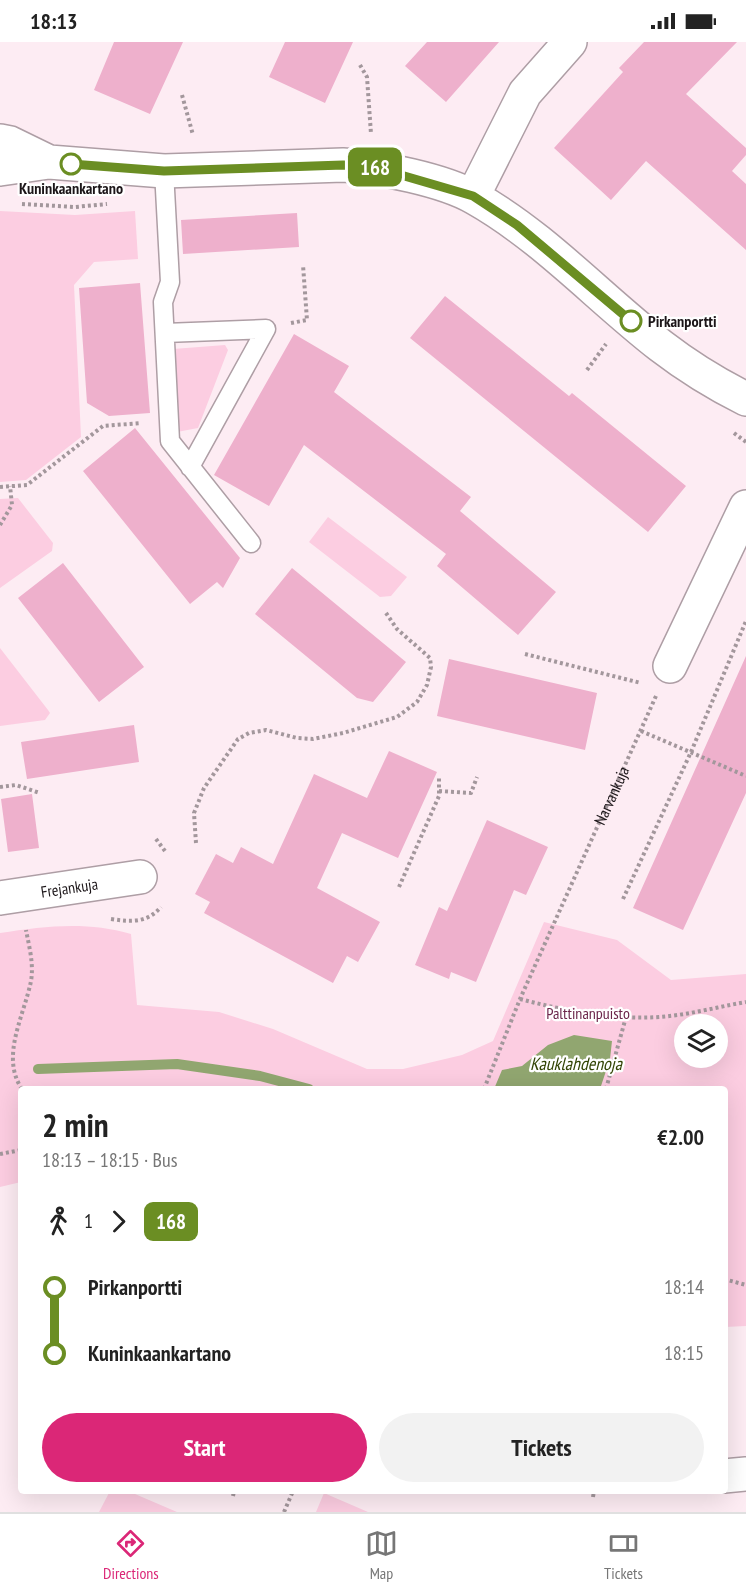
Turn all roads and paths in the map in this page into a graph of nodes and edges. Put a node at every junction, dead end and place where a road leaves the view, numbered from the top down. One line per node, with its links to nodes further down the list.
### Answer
1 (570, 42): 10 (street)
2 (360, 65): 5 (path)
3 (182, 95): 6 (path)
4 (0, 141): 7 (street)
5 (371, 144)
6 (196, 146)
7 (49, 162): 8 (street); 9 (street)
8 (0, 169)
9 (165, 185): 10 (street); 11 (path); 14 (lane)
10 (473, 196): 17 (street)
11 (10, 203)
12 (303, 265): 13 (path)
13 (266, 328): 14 (lane); 21 (lane)
14 (165, 333): 21 (lane)
15 (609, 340): 16 (path)
16 (587, 370)
17 (746, 399)
18 (123, 424): 22 (path)
19 (729, 429): 20 (path)
20 (746, 442)
21 (190, 467): 26 (lane)
22 (10, 486): 23 (path); 25 (path)
23 (0, 487)
24 (746, 507): 30 (street)
25 (0, 525)
26 (250, 543)
27 (386, 613): 39 (path)
28 (746, 621): 32 (path)
29 (525, 654): 30 (path)
30 (665, 677): 31 (path, Narvankuja)
31 (641, 731): 32 (path); 45 (path, Narvankuja)
32 (691, 752): 34 (path); 43 (path)
33 (439, 776): 37 (path)
34 (746, 776)
35 (477, 777): 37 (path)
36 (0, 787): 38 (path)
37 (439, 791): 41 (path)
38 (40, 793)
39 (196, 843)
40 (140, 877): 42 (street, Frejankuja)
41 (399, 887)
42 (0, 898)
43 (623, 899)
44 (25, 924): 48 (path)
45 (520, 999): 47 (path); 49 (path, Narvankuja)
46 (746, 1002): 47 (path)
47 (626, 1017): 50 (path)
48 (19, 1086)
49 (485, 1086)
50 (607, 1086)
51 (18, 1151): 52 (path)
52 (0, 1154)
53 (728, 1280): 54 (path)
54 (746, 1285)
55 (746, 1474): 56 (street)
56 (728, 1476)
57 (292, 1494): 60 (path)
58 (594, 1494): 59 (path)
59 (593, 1497)
60 (284, 1512)

